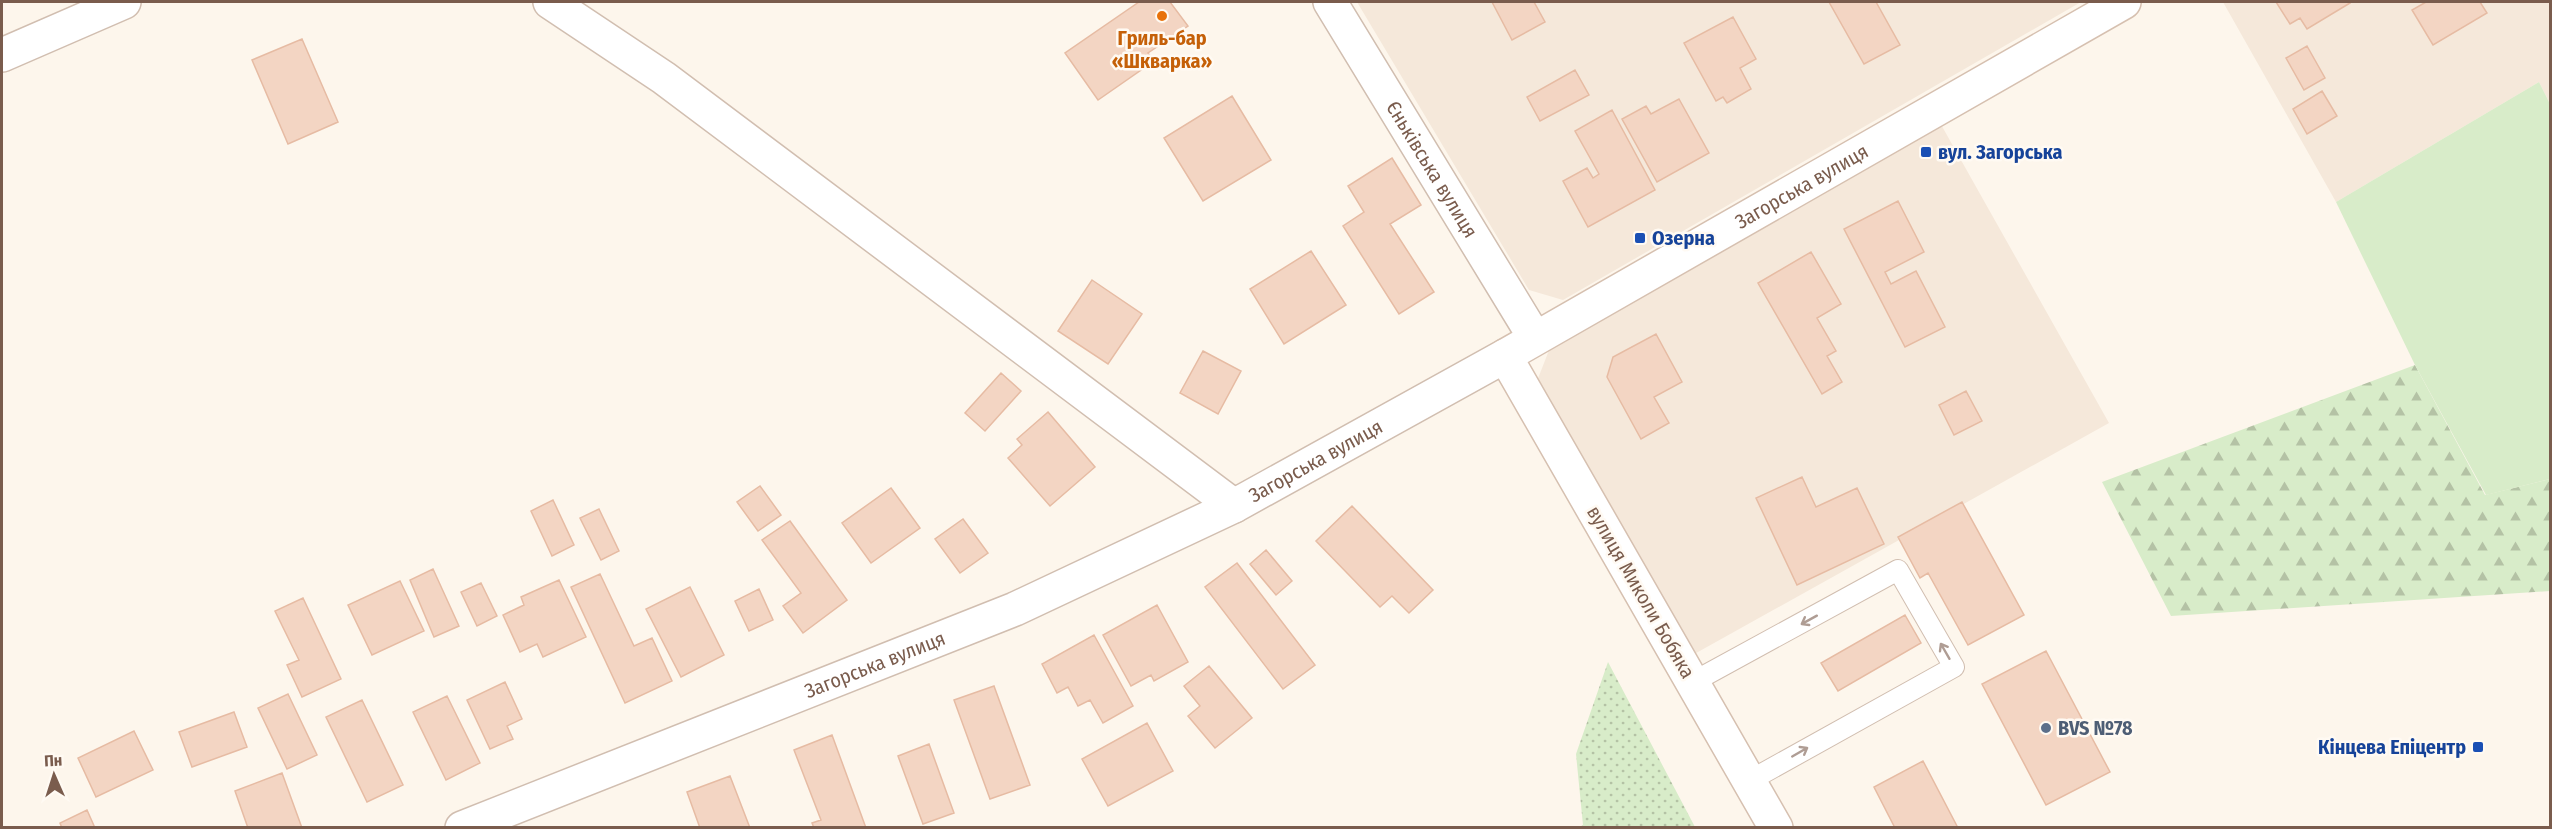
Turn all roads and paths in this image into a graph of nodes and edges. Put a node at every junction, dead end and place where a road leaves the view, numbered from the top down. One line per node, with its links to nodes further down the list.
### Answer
1 (124, 2): 5 (street)
2 (550, 2): 8 (street)
3 (1330, 2): 6 (street, Єньківська вулиця)
4 (2124, 2): 6 (street, Загорська вулиця)
5 (2, 56)
6 (1535, 338): 7 (street, Загорська вулиця)
7 (1505, 356): 8 (street, Загорська вулиця); 9 (street, вулиця Миколи Бобяка)
8 (1234, 506): 11 (street, Загорська вулиця)
9 (1693, 682): 10 (street, вулиця Миколи Бобяка); 10 (lane, one-way to 9)
10 (1749, 781): 12 (street, вулиця Миколи Бобяка)
11 (462, 828)
12 (1776, 828)

